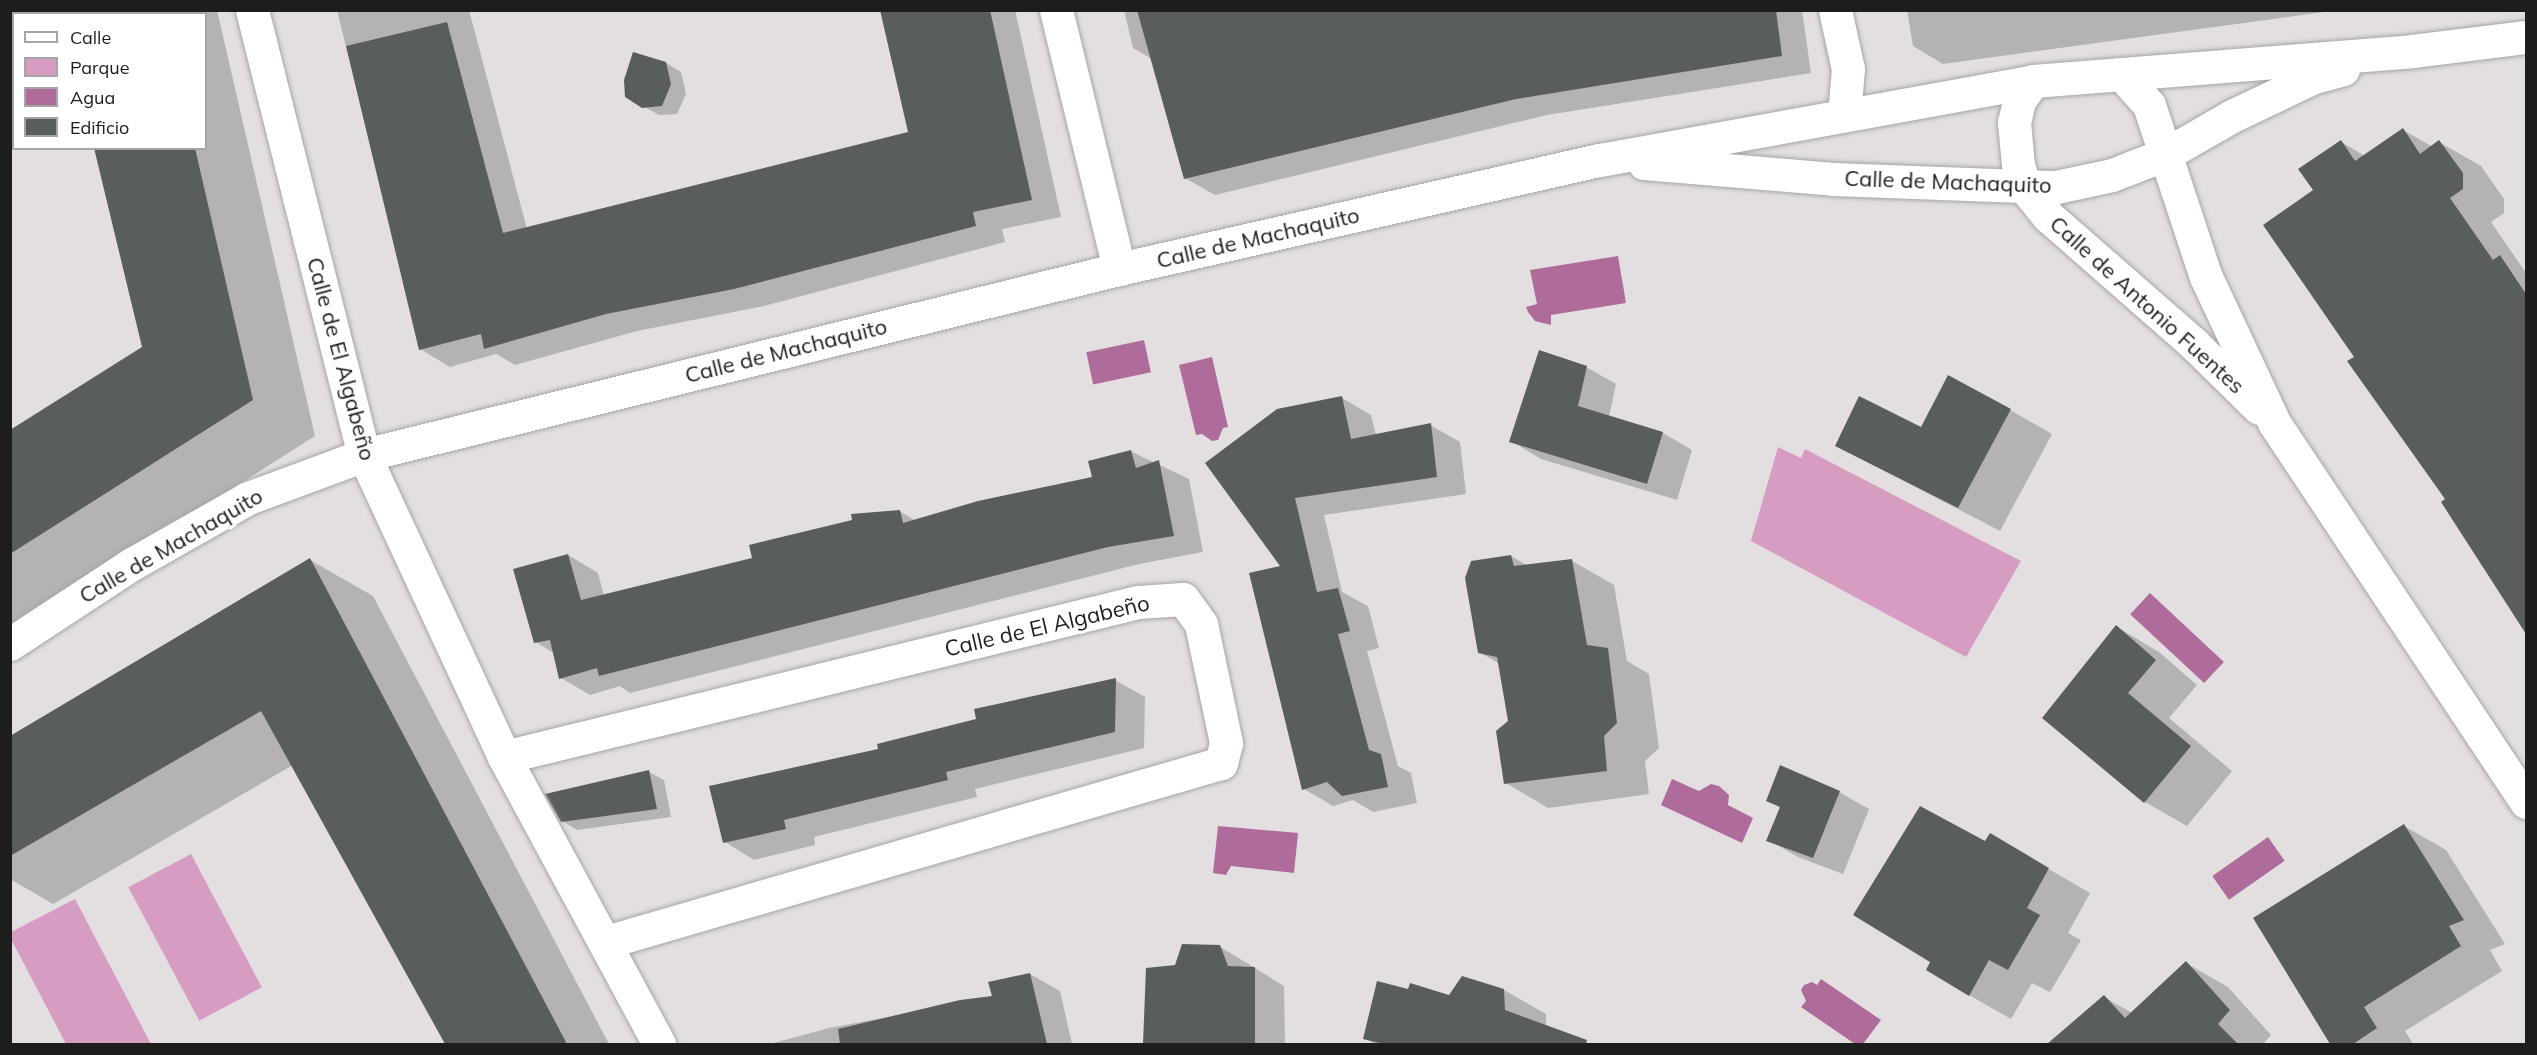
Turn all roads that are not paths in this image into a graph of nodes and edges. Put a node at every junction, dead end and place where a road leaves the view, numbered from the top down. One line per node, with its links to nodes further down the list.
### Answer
1 (252, 10): 14 (street, Calle de El Algabeño)
2 (1056, 10): 12 (street)
3 (1835, 10): 8 (street)
4 (2526, 37): 5 (street, Calle de Machaquito)
5 (2412, 51): 6 (street, Calle de Machaquito); 9 (street, Calle de Machaquito)
6 (2123, 76): 7 (street, Calle de Machaquito); 9 (street, Calle de Antonio Fuentes)
7 (2033, 81): 8 (street, Calle de Machaquito); 11 (street, Calle de Antonio Fuentes)
8 (1844, 115): 10 (street, Calle de Machaquito)
9 (2166, 154): 11 (street, Calle de Machaquito); 13 (street, Calle de Antonio Fuentes)
10 (1600, 160): 11 (street, Calle de Machaquito); 12 (street, Calle de Machaquito)
11 (2026, 189): 13 (street, Calle de Antonio Fuentes)
12 (1119, 269): 14 (street, Calle de Machaquito)
13 (2276, 424): 17 (street, Calle de Antonio Fuentes)
14 (364, 455): 15 (street, Calle de Machaquito); 16 (street, Calle de El Algabeño)
15 (10, 644)
16 (504, 757): 18 (street, Calle de El Algabeño); 18 (street, Calle de El Algabeño)
17 (2526, 802)
18 (606, 942): 19 (street, Calle de El Algabeño)
19 (659, 1044)

